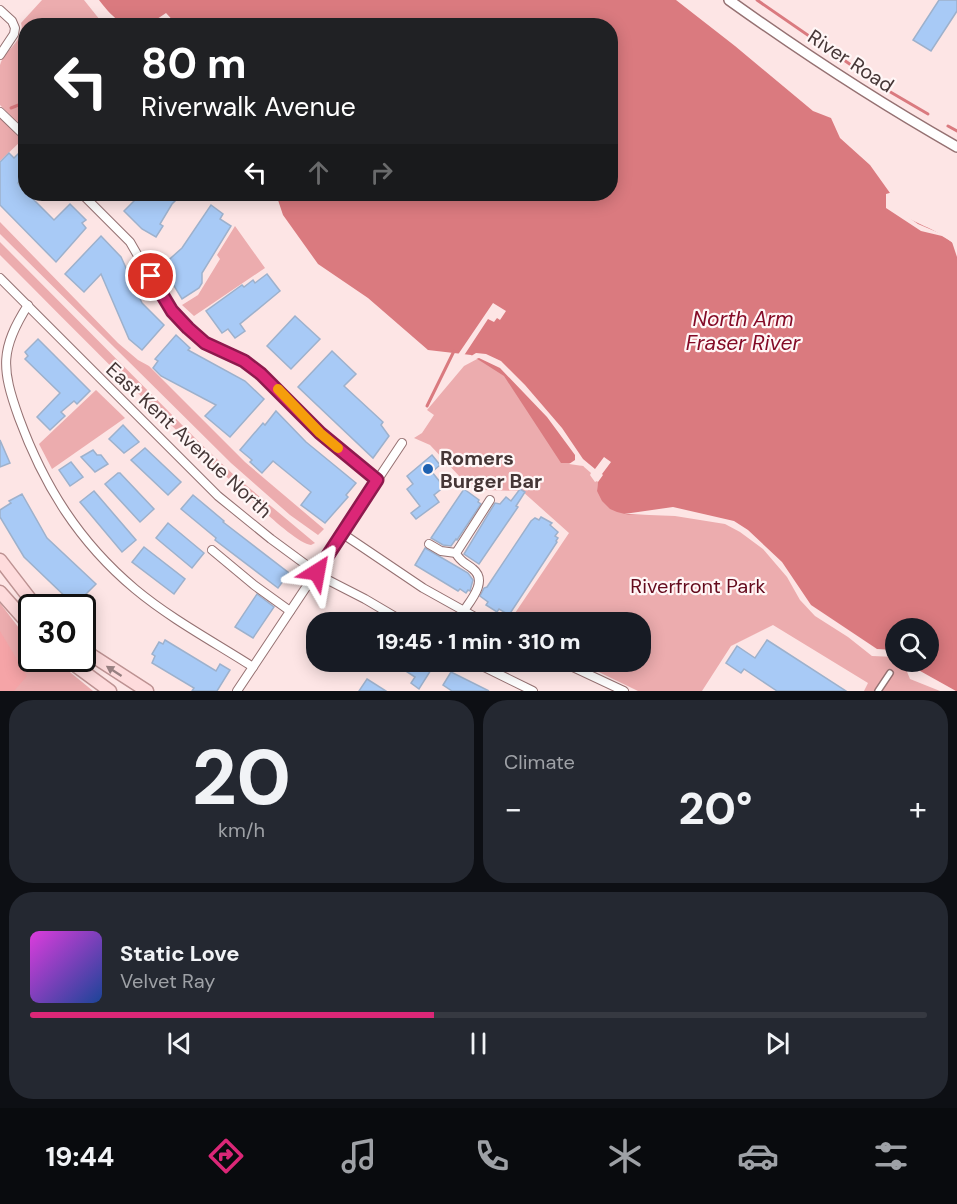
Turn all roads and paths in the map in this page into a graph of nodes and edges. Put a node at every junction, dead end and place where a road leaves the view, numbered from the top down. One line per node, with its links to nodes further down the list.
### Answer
1 (729, 0): 6 (street, River Road)
2 (0, 10): 3 (street)
3 (0, 55)
4 (0, 112): 5 (street)
5 (18, 129)
6 (957, 147)
7 (89, 201): 11 (street)
8 (0, 278): 9 (street, East Kent Avenue North)
9 (27, 305): 18 (street, East Kent Avenue North); 26 (street)
10 (402, 443): 11 (street)
11 (377, 480): 13 (street)
12 (490, 500): 16 (street)
13 (343, 534): 18 (street); 24 (street)
14 (429, 544): 16 (street)
15 (212, 550): 21 (street)
16 (456, 553): 24 (street)
17 (0, 560): 20 (main road)
18 (317, 572): 21 (street); 23 (street, East Kent Avenue North)
19 (0, 592): 22 (main road)
20 (26, 594)
21 (290, 611): 26 (street)
22 (18, 612)
23 (387, 612)
24 (463, 612)
25 (96, 658): 32 (main road, one-way to 25)
26 (253, 667): 33 (street)
27 (84, 672): 31 (main road)
28 (494, 672): 34 (street)
29 (583, 672): 35 (street)
30 (890, 673): 36 (street)
31 (110, 691)
32 (147, 691)
33 (237, 691)
34 (533, 691)
35 (624, 691)
36 (878, 691)

